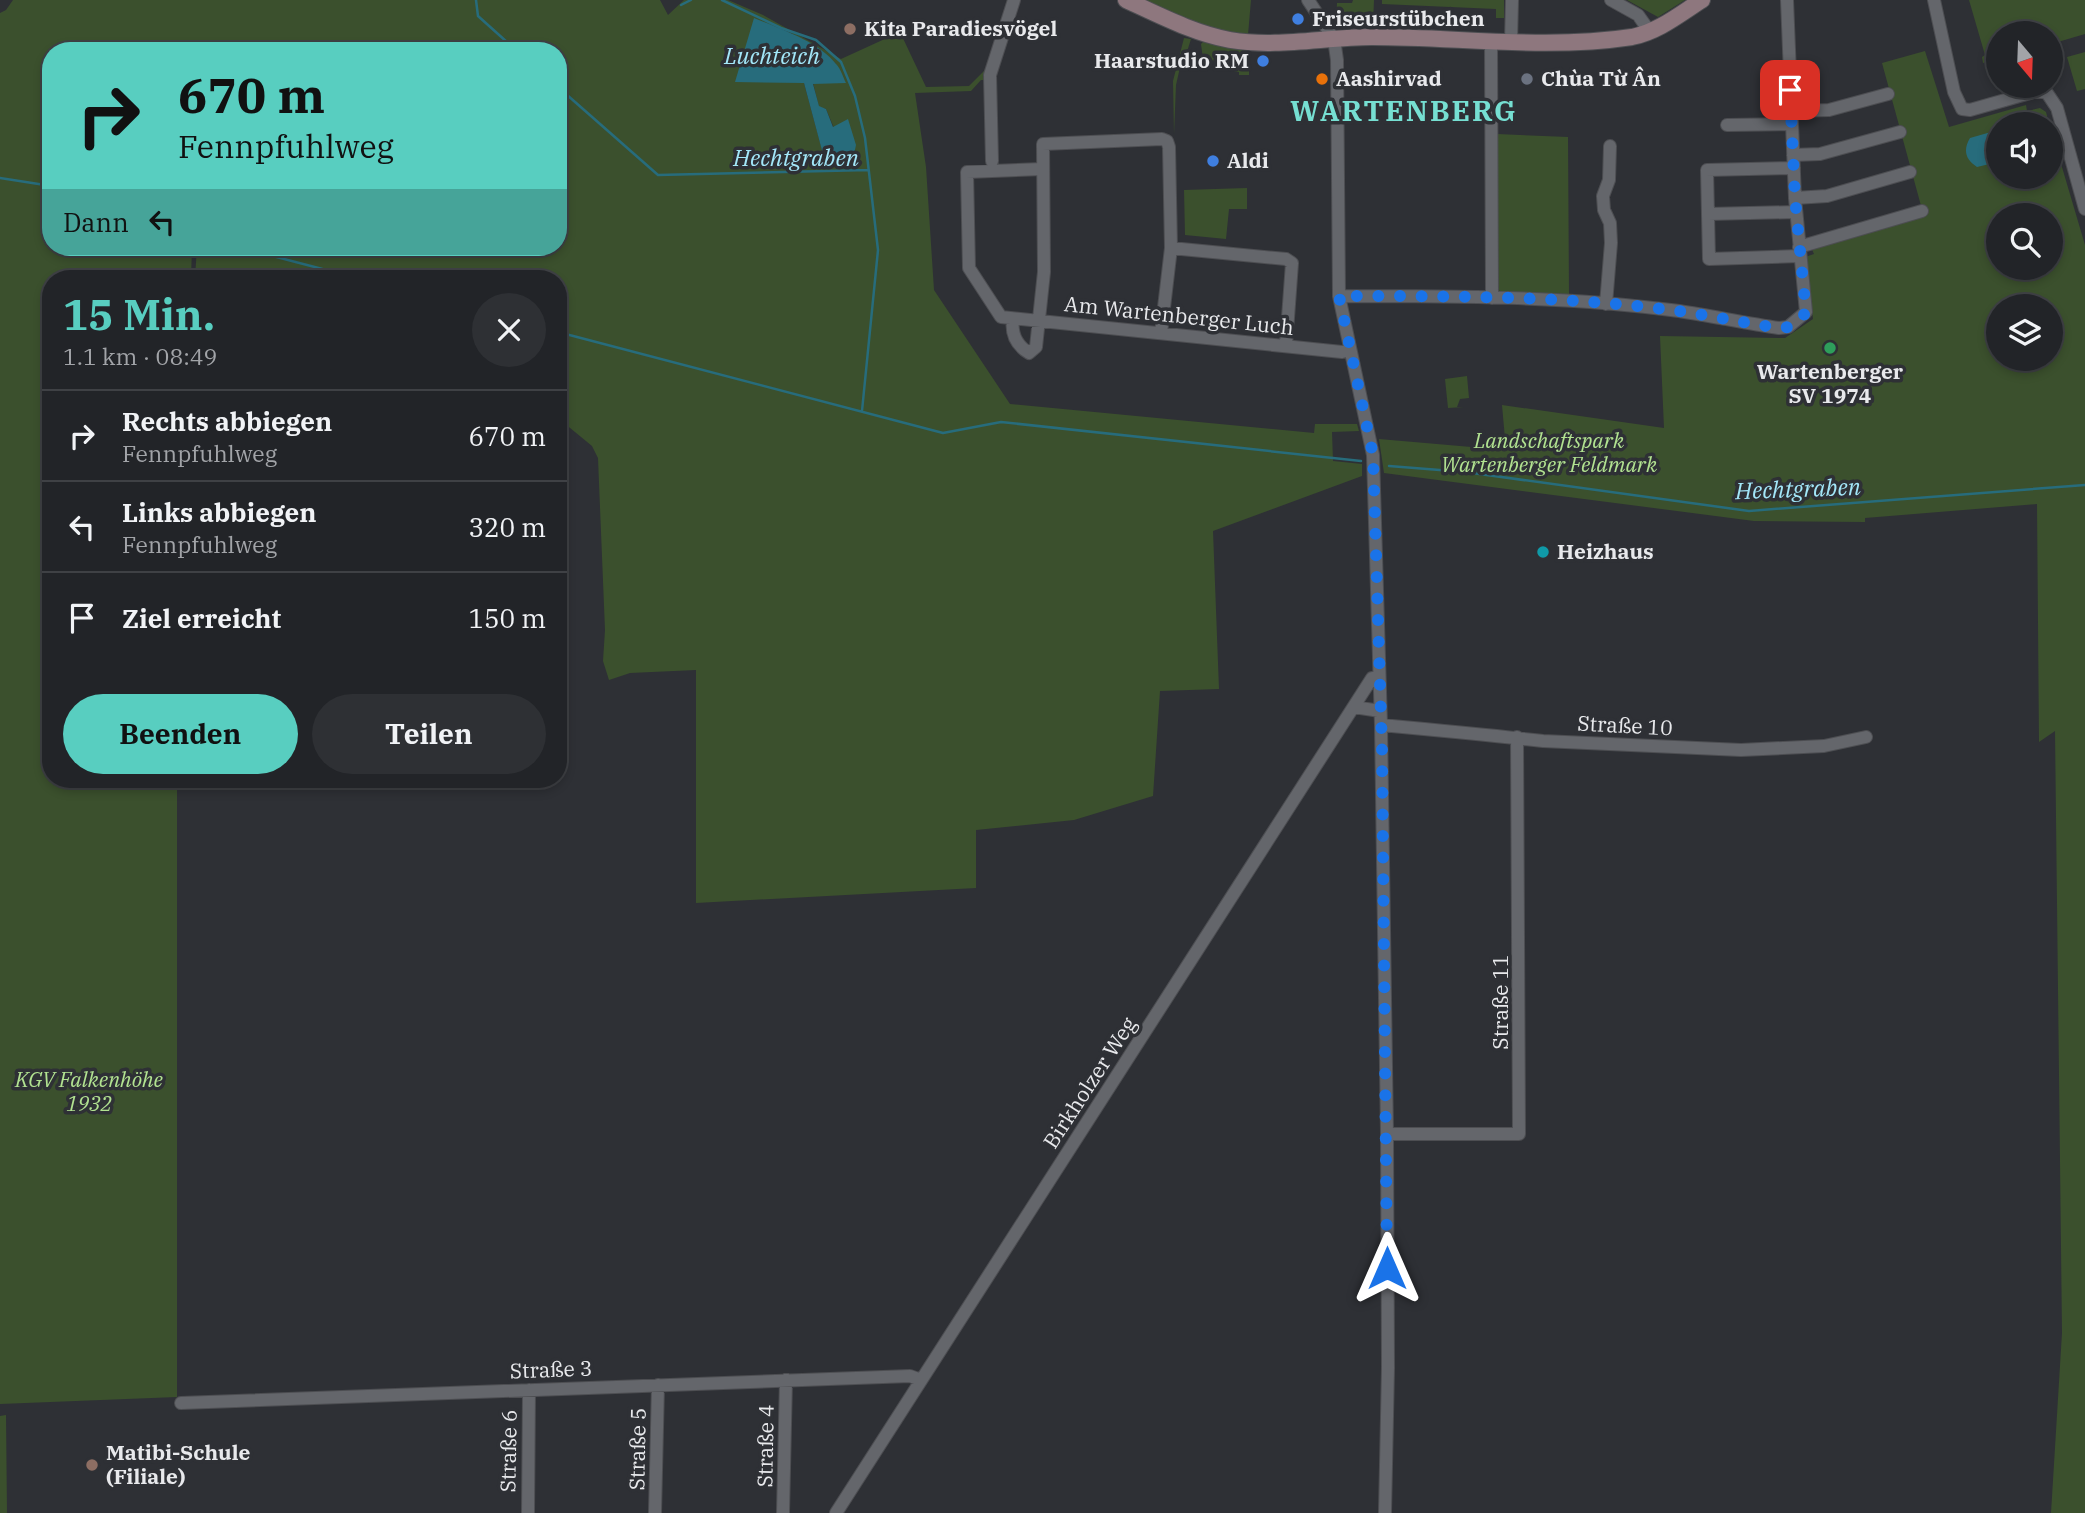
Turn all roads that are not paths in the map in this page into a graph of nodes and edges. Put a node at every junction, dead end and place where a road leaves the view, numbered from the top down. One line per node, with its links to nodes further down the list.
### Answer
1 (1014, 0): 18 (street)
2 (1126, 0): 10 (main road)
3 (1308, 0): 10 (street)
4 (1513, 0): 12 (street)
5 (1611, 0): 9 (street)
6 (1702, 0): 9 (main road)
7 (1787, 0): 14 (street)
8 (1934, 0): 23 (street)
9 (1650, 32): 12 (main road)
10 (1334, 39): 11 (main road); 29 (street)
11 (1491, 41): 12 (main road); 30 (street)
12 (1511, 42)
13 (1888, 94): 14 (street)
14 (1791, 118): 15 (street); 19 (street)
15 (1727, 125)
16 (1900, 132): 19 (street)
17 (1610, 146): 31 (street)
18 (992, 161)
19 (1793, 162): 22 (street); 26 (street)
20 (1042, 169): 27 (street); 32 (street); 33 (street)
21 (1910, 172): 22 (street)
22 (1795, 198): 25 (street)
23 (2085, 209)
24 (1922, 211): 28 (street)
25 (1796, 212): 26 (street); 28 (street)
26 (1708, 214): 28 (street)
27 (1171, 248): 34 (street); 35 (street)
28 (1799, 252): 31 (street)
29 (1339, 296): 30 (street); 36 (street)
30 (1492, 298): 31 (street)
31 (1606, 304)
32 (1013, 318): 33 (street); 33 (street, Am Wartenberger Luch)
33 (1039, 322): 34 (street, Am Wartenberger Luch)
34 (1161, 333): 35 (street, Am Wartenberger Luch)
35 (1286, 345): 36 (street, Am Wartenberger Luch)
36 (1350, 351): 37 (street)
37 (1378, 678): 38 (street, Birkholzer Weg); 39 (street)
38 (1354, 707): 39 (street); 45 (street, Birkholzer Weg)
39 (1380, 711): 40 (street)
40 (1381, 725): 41 (street, Straße 10); 43 (street)
41 (1517, 737): 42 (street, Straße 10); 43 (street, Straße 11)
42 (1866, 737)
43 (1387, 1134): 53 (street)
44 (786, 1380): 45 (street, Straße 3); 46 (street, Straße 3); 51 (street, Straße 4)
45 (921, 1380): 52 (street, Birkholzer Weg)
46 (658, 1385): 47 (street, Straße 3); 50 (street, Straße 5)
47 (529, 1390): 48 (street, Straße 3); 49 (street, Straße 6)
48 (181, 1402)
49 (528, 1513)
50 (655, 1513)
51 (783, 1513)
52 (836, 1513)
53 (1385, 1513)

